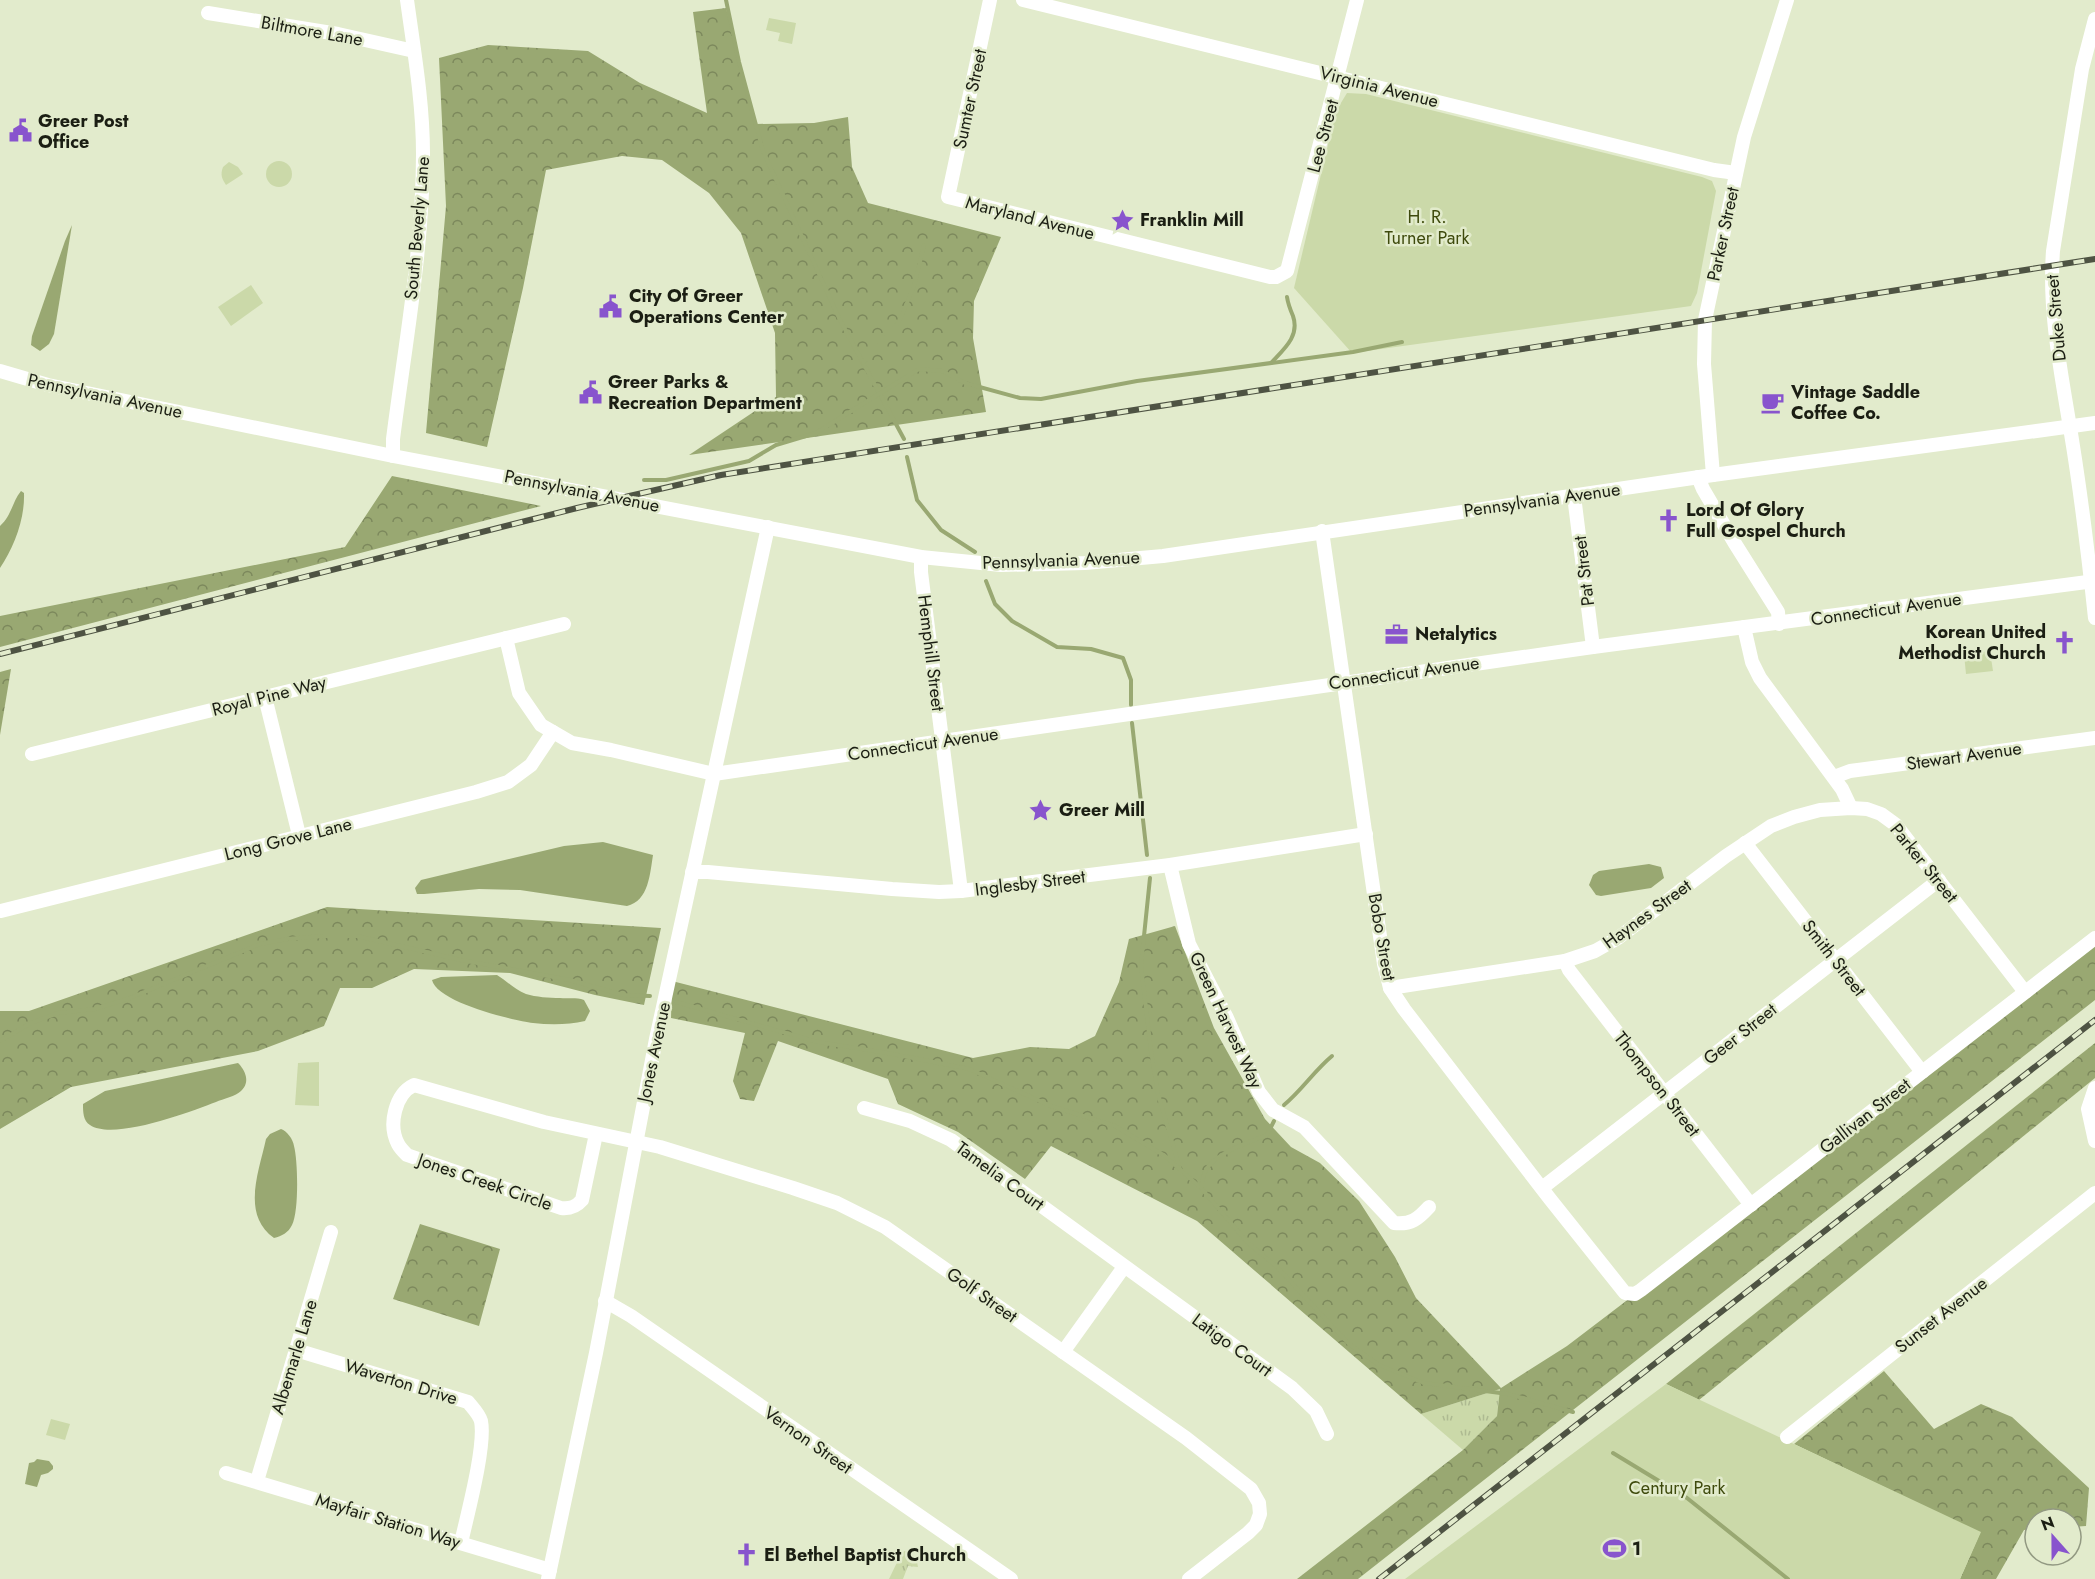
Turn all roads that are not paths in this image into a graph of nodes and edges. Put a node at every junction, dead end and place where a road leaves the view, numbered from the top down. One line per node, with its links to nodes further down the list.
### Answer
1 (407, 0): 8 (street, South Beverly Lane)
2 (990, 0): 11 (street, Sumter Street)
3 (1023, 0): 9 (street, Virginia Avenue)
4 (1357, 0): 9 (street, Lee Street)
5 (1787, 0): 10 (street, Parker Street)
6 (208, 13): 8 (street, Biltmore Lane)
7 (2095, 19): 15 (street, Duke Street)
8 (414, 51): 16 (street, South Beverly Lane)
9 (1338, 76): 10 (street, Virginia Avenue); 12 (street, Lee Street)
10 (1736, 173): 17 (street, Parker Street)
11 (948, 197): 12 (street, Maryland Avenue)
12 (1287, 271)
13 (0, 371): 16 (street, Pennsylvania Avenue)
14 (2095, 423): 15 (street, Pennsylvania Avenue)
15 (2070, 426): 17 (street, Pennsylvania Avenue); 23 (street, Duke Street)
16 (393, 456): 20 (street, Pennsylvania Avenue)
17 (1713, 475): 18 (street, Pennsylvania Avenue)
18 (1698, 477): 19 (street, Pennsylvania Avenue); 26 (street)
19 (1574, 496): 21 (street, Pennsylvania Avenue); 29 (street, Pat Street)
20 (768, 527): 22 (street, Pennsylvania Avenue); 36 (street, Jones Avenue)
21 (1322, 531): 22 (street, Pennsylvania Avenue); 30 (street, Bobo Street)
22 (921, 557): 34 (street, Hemphill Street)
23 (2093, 581): 24 (street, Duke Street); 26 (street, Connecticut Avenue)
24 (2095, 618)
25 (564, 624): 28 (street, Royal Pine Way)
26 (1779, 624): 27 (street, Connecticut Avenue)
27 (1744, 627): 29 (street, Connecticut Avenue); 37 (street)
28 (506, 638): 31 (street, Royal Pine Way); 32 (street)
29 (1593, 647): 30 (street, Connecticut Avenue)
30 (1344, 682): 34 (street, Connecticut Avenue); 39 (street, Bobo Street)
31 (265, 697): 35 (street, Royal Pine Way); 40 (street)
32 (553, 732): 36 (street); 40 (street, Long Grove Lane)
33 (2095, 738): 37 (street, Stewart Avenue)
34 (942, 741): 36 (street, Connecticut Avenue); 45 (street, Hemphill Street)
35 (32, 754)
36 (714, 774): 43 (street, Jones Avenue)
37 (1834, 777): 38 (street)
38 (1851, 808): 41 (street, Haynes Street); 44 (street, Parker Street)
39 (1366, 834): 42 (street, Inglesby Street); 50 (street, Bobo Street)
40 (299, 835): 46 (street, Long Grove Lane)
41 (1745, 843): 48 (street, Smith Street); 49 (street, Haynes Street)
42 (1170, 865): 45 (street, Inglesby Street); 62 (street, Green Harvest Way)
43 (692, 872): 45 (street, Inglesby Street); 58 (street, Jones Avenue)
44 (1939, 880): 48 (street, Geer Street); 51 (street, Parker Street)
45 (961, 891)
46 (1, 911)
47 (2095, 938): 51 (street, Gallivan Street)
48 (1836, 960): 52 (street, Smith Street); 54 (street, Geer Street)
49 (1565, 961): 50 (street, Haynes Street); 54 (street, Thompson Street)
50 (1390, 988): 59 (street, Bobo Street)
51 (2025, 992): 52 (street, Gallivan Street)
52 (1922, 1072): 61 (street, Gallivan Street)
53 (2095, 1088): 57 (street)
54 (1664, 1094): 59 (street, Geer Street); 61 (street, Thompson Street)
55 (864, 1108): 64 (street, Tamelia Court)
56 (597, 1134): 56 (street, Jones Creek Circle); 58 (street, Jones Creek Circle)
57 (2095, 1141)
58 (636, 1143): 66 (street, Jones Avenue); 68 (street, Golf Street)
59 (1542, 1188): 65 (street, Bobo Street)
60 (2095, 1193): 70 (street, Sunset Avenue)
61 (1751, 1205): 65 (street, Gallivan Street)
62 (1429, 1207)
63 (331, 1232): 67 (street, Albemarle Lane)
64 (1124, 1267): 68 (street); 69 (street, Latigo Court)
65 (1635, 1294)
66 (605, 1301): 74 (street, Jones Avenue); 75 (street, Vernon Street)
67 (296, 1350): 72 (street, Albemarle Lane); 73 (street, Waverton Drive)
68 (1063, 1352): 76 (street, Golf Street)
69 (1327, 1434)
70 (1787, 1437)
71 (226, 1473): 72 (street, Mayfair Station Way)
72 (256, 1481): 73 (street, Mayfair Station Way)
73 (461, 1543): 74 (street, Mayfair Station Way)
74 (549, 1575)
75 (1011, 1579)
76 (1189, 1579)

